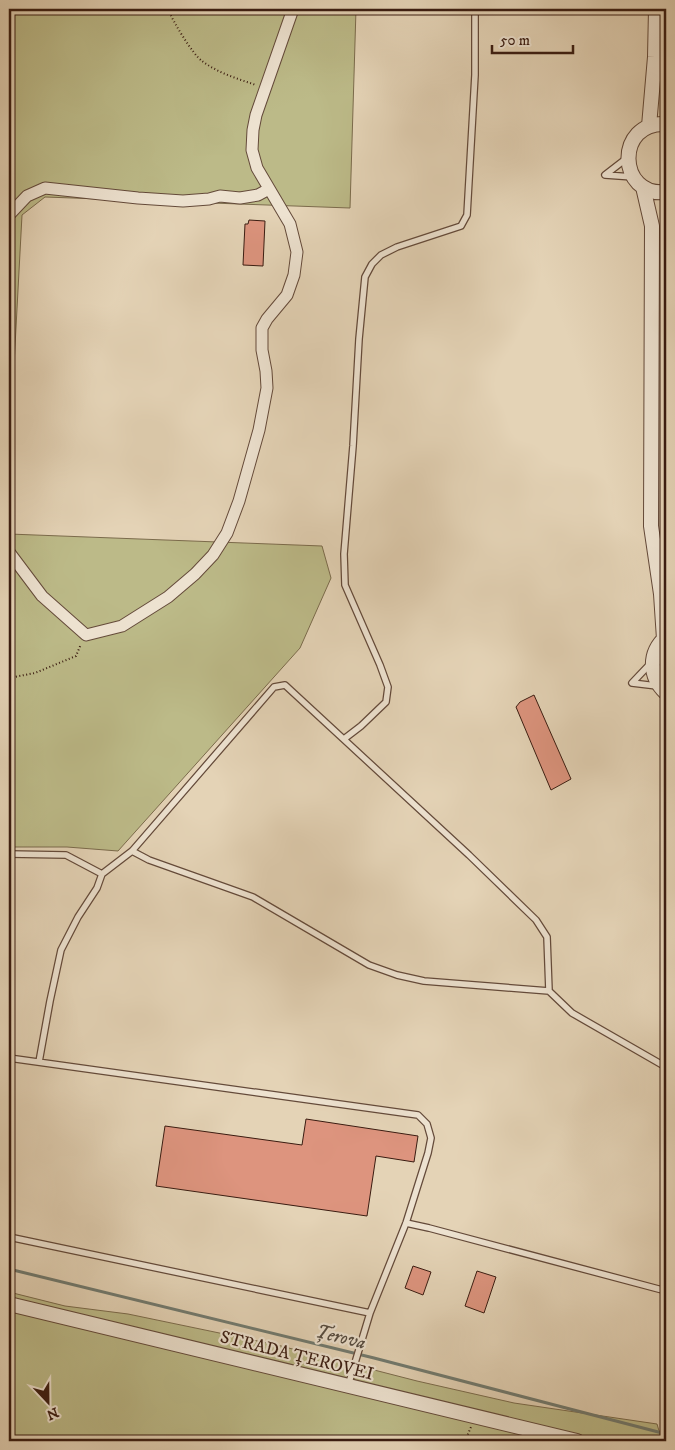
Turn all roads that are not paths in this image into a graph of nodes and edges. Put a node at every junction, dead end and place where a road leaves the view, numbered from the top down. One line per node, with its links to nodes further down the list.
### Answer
1 (293, 9): 8 (street)
2 (475, 9): 15 (lane)
3 (656, 9): 5 (street)
4 (666, 124): 5 (street)
5 (649, 126): 6 (street)
6 (628, 158): 7 (street); 7 (lane)
7 (638, 182): 9 (street); 12 (street)
8 (269, 189): 10 (street); 11 (street)
9 (666, 192)
10 (9, 216)
11 (9, 552)
12 (665, 638): 13 (street)
13 (652, 662): 14 (street); 14 (lane)
14 (663, 690)
15 (344, 738): 16 (lane); 19 (lane)
16 (132, 851): 18 (lane); 19 (lane)
17 (9, 854): 18 (lane)
18 (102, 874): 21 (lane)
19 (549, 991): 22 (lane)
20 (9, 1058): 21 (lane)
21 (39, 1062): 23 (lane)
22 (666, 1067)
23 (406, 1223): 25 (lane); 27 (lane)
24 (9, 1237): 27 (lane)
25 (666, 1291)
26 (9, 1304): 28 (street, STRADA ȚEROVEI)
27 (370, 1313): 28 (lane)
28 (348, 1386): 29 (street, STRADA ȚEROVEI)
29 (577, 1441)

